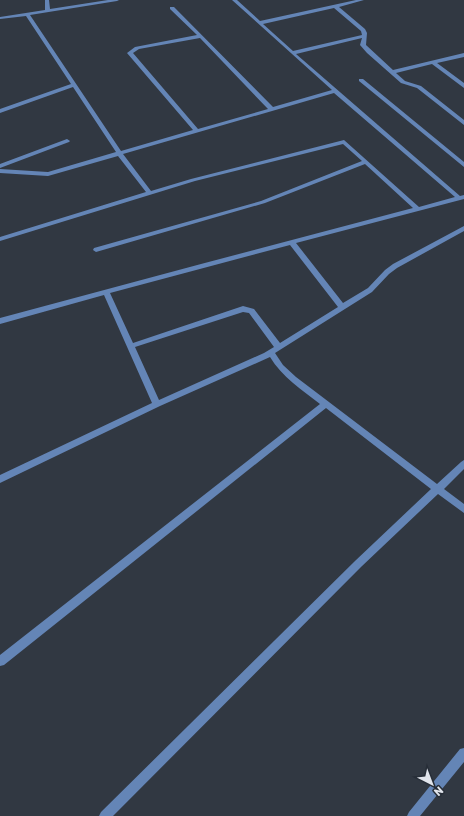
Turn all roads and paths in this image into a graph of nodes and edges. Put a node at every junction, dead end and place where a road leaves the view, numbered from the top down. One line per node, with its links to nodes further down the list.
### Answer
1 (47, 0): 7 (street)
2 (117, 0): 7 (street)
3 (234, 0): 10 (street)
4 (362, 0): 5 (street)
5 (336, 6): 10 (street); 12 (street)
6 (172, 8): 11 (street)
7 (48, 11): 8 (street)
8 (27, 14): 9 (street); 18 (street)
9 (0, 18)
10 (258, 22): 13 (street)
11 (201, 36): 21 (street); 24 (street)
12 (365, 36): 13 (street); 16 (street)
13 (292, 53): 20 (street)
14 (464, 55): 15 (street)
15 (432, 62): 16 (street); 19 (street)
16 (392, 72): 23 (street)
17 (361, 80): 28 (street)
18 (74, 85): 22 (street); 26 (street)
19 (464, 86)
20 (335, 91): 21 (street); 32 (street)
21 (272, 110): 24 (street)
22 (0, 111)
23 (464, 123)
24 (197, 131): 26 (street)
25 (67, 141): 29 (street)
26 (120, 154): 30 (street); 31 (street)
27 (366, 162): 31 (street); 33 (street); 37 (street)
28 (464, 165)
29 (0, 166)
30 (0, 170)
31 (150, 193): 35 (street)
32 (462, 198): 33 (street)
33 (418, 209): 36 (street)
34 (464, 228): 39 (street)
35 (0, 239)
36 (291, 242): 38 (street); 39 (street)
37 (96, 250)
38 (106, 292): 40 (street); 41 (street)
39 (343, 308): 42 (street)
40 (0, 322)
41 (131, 346): 42 (street); 44 (street)
42 (279, 348): 43 (street)
43 (271, 353): 44 (street); 45 (street)
44 (157, 404): 47 (street)
45 (326, 404): 48 (street); 50 (street)
46 (464, 464): 48 (street)
47 (0, 479)
48 (438, 489): 49 (street); 52 (street)
49 (464, 509)
50 (0, 661)
51 (464, 753): 53 (street)
52 (105, 816)
53 (413, 816)

